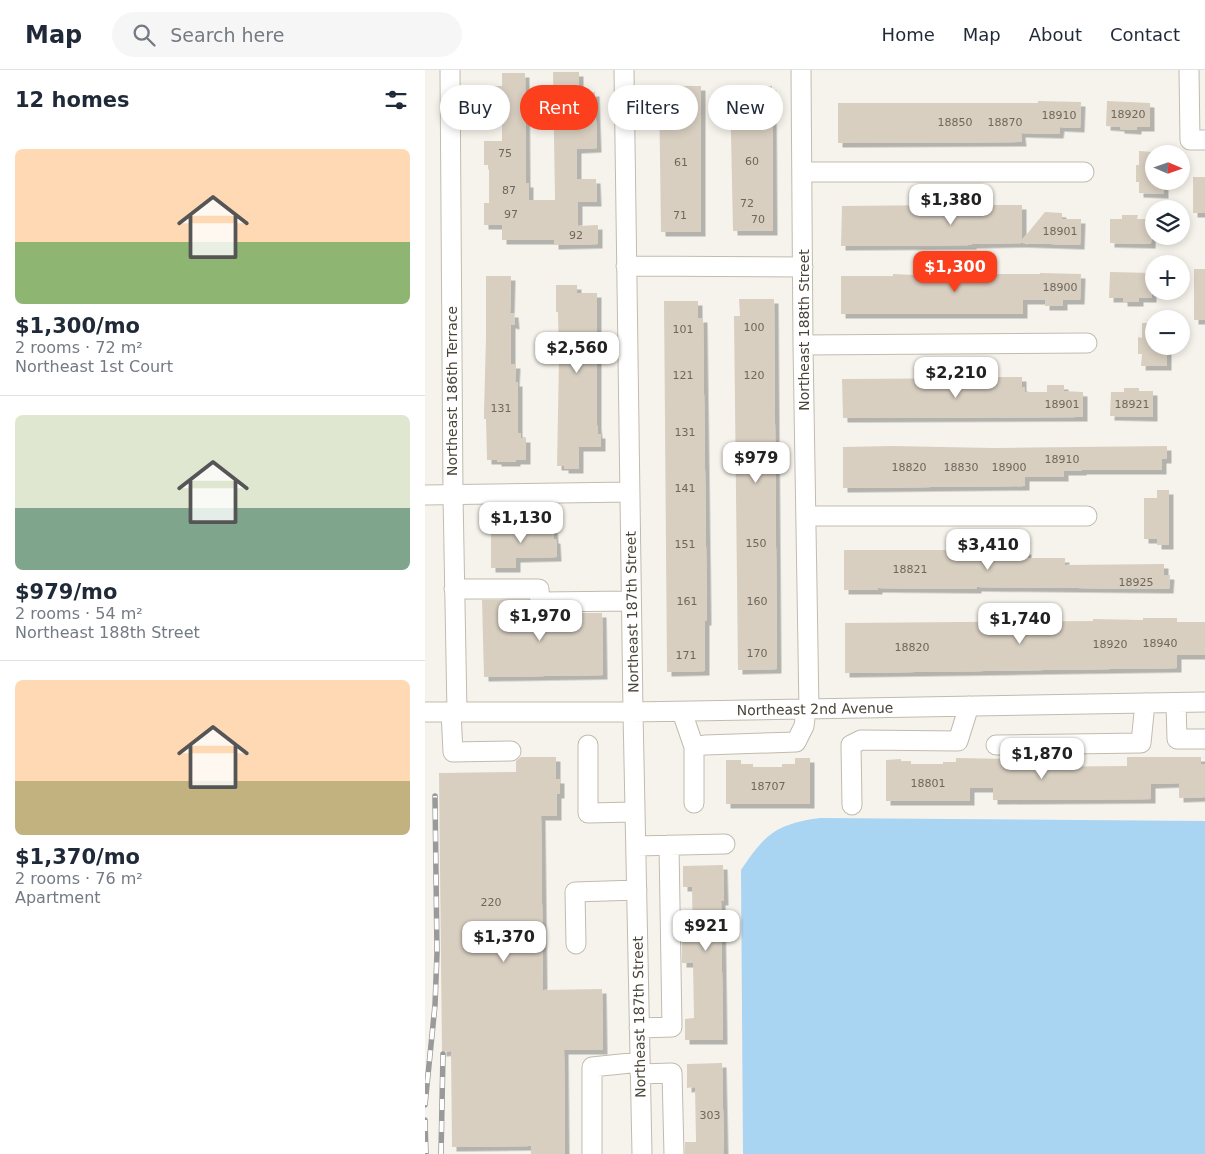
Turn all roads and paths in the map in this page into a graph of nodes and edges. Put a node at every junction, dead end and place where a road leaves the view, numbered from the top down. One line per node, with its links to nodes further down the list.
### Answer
1 (451, 70): 14 (street, Northeast 186th Terrace)
2 (624, 70): 8 (street, Northeast 187th Street)
3 (801, 70): 6 (street, Northeast 188th Street)
4 (1189, 70): 5 (street)
5 (1205, 140)
6 (803, 172): 7 (street); 9 (street, Northeast 188th Street)
7 (1084, 172)
8 (626, 266): 9 (street); 12 (street, Northeast 187th Street)
9 (803, 267): 11 (street, Northeast 188th Street)
10 (1087, 343): 11 (street)
11 (803, 345): 15 (street, Northeast 188th Street)
12 (630, 492): 14 (street); 18 (street, Northeast 187th Street)
13 (425, 495): 14 (street)
14 (453, 495): 17 (street, Northeast 186th Terrace)
15 (806, 516): 16 (street); 23 (street, Northeast 188th Street)
16 (1087, 516)
17 (454, 589): 18 (street); 25 (street, Northeast 186th Terrace)
18 (631, 601): 26 (street, Northeast 187th Street)
19 (1205, 702): 21 (street, Northeast 2nd Avenue)
20 (1145, 703): 21 (street, Northeast 2nd Avenue); 22 (street, Northeast 2nd Avenue); 30 (street)
21 (1176, 703): 28 (street)
22 (969, 706): 23 (street, Northeast 2nd Avenue); 34 (street)
23 (807, 710): 27 (street, Northeast 2nd Avenue); 31 (street, Northeast 188th Street)
24 (425, 712): 25 (street, Northeast 2nd Avenue)
25 (454, 712): 26 (street, Northeast 2nd Avenue); 32 (street, Northeast 186th Terrace)
26 (633, 712): 27 (street, Northeast 2nd Avenue); 35 (street, Northeast 187th Street)
27 (682, 712): 31 (street)
28 (1205, 739)
29 (588, 745): 35 (street)
30 (996, 745)
31 (694, 747): 33 (street)
32 (511, 751)
33 (694, 803)
34 (852, 805)
35 (635, 812): 38 (street, Northeast 187th Street)
36 (725, 844): 37 (street)
37 (669, 845): 38 (street); 41 (street)
38 (636, 846): 39 (street, Northeast 187th Street)
39 (637, 890): 40 (street); 41 (street, Northeast 187th Street)
40 (576, 944)
41 (639, 1028): 42 (street, Northeast 187th Street)
42 (640, 1068): 43 (street); 44 (street, Northeast 187th Street); 45 (street)
43 (592, 1154)
44 (642, 1154)
45 (674, 1154)

